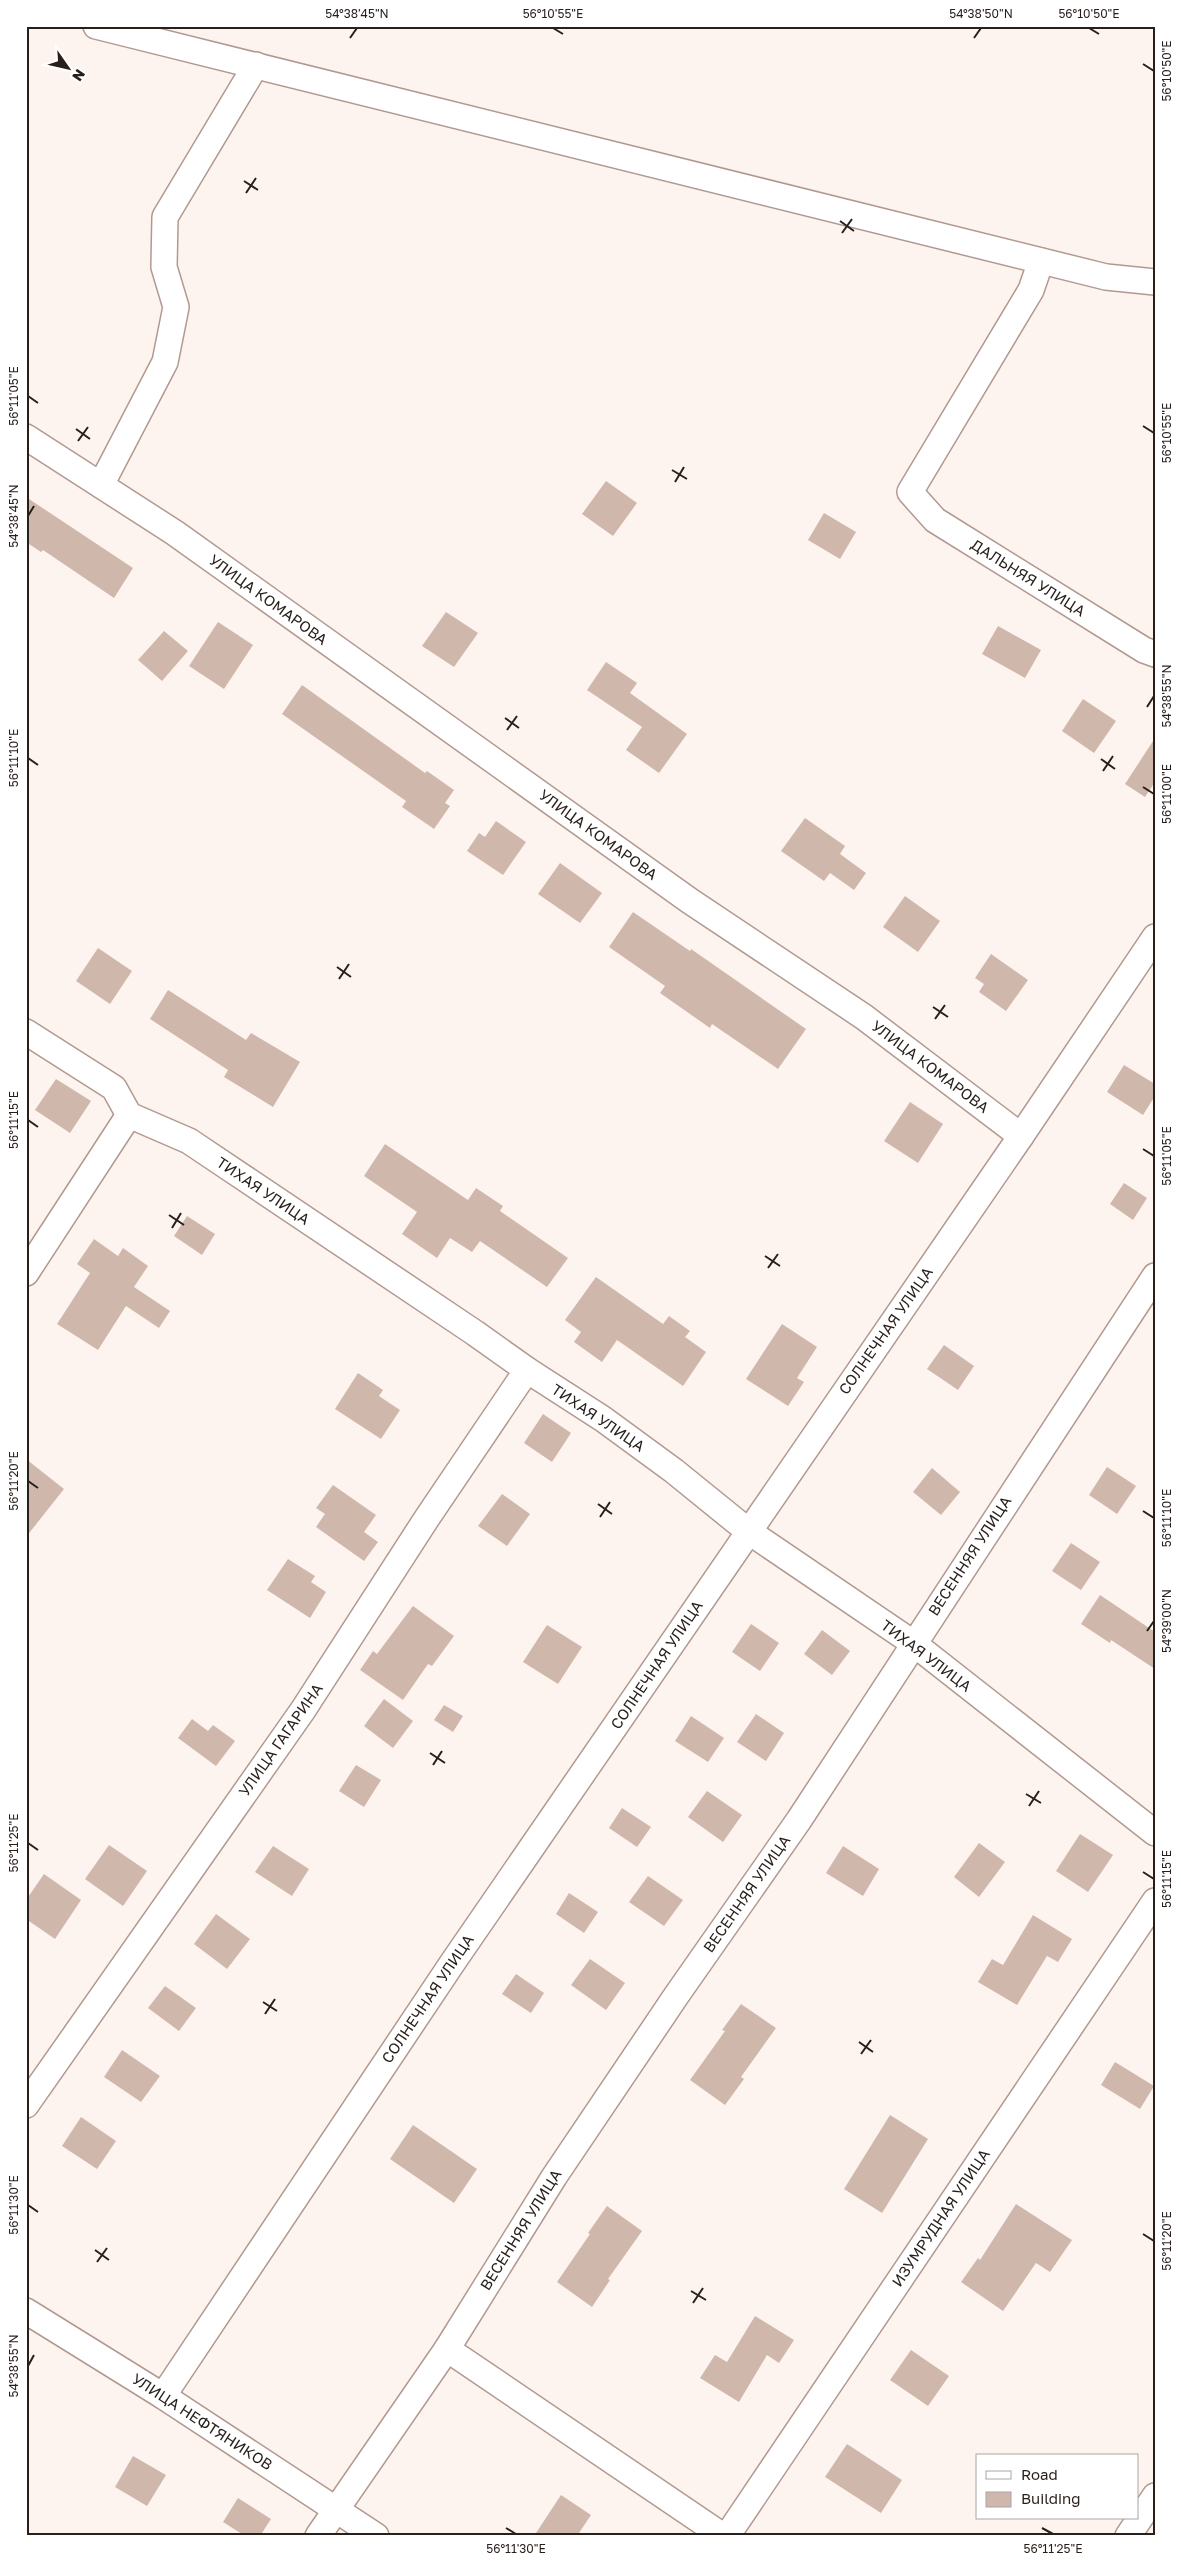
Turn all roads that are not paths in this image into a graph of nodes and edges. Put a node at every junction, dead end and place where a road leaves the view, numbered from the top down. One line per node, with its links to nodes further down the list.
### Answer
1 (96, 26): 2 (street)
2 (256, 65): 3 (street); 6 (street)
3 (1041, 261): 4 (street); 7 (street, ДАЛЬНЯЯ УЛИЦА)
4 (1155, 282)
5 (26, 437): 6 (street, УЛИЦА КОМАРОВА)
6 (101, 486): 11 (street, УЛИЦА КОМАРОВА)
7 (1155, 654)
8 (1155, 937): 11 (street, СОЛНЕЧНАЯ УЛИЦА)
9 (26, 1032): 10 (street)
10 (129, 1115): 12 (street); 14 (street, ТИХАЯ УЛИЦА)
11 (1021, 1136): 15 (street, СОЛНЕЧНАЯ УЛИЦА)
12 (26, 1273)
13 (1155, 1276): 16 (street, ВЕСЕННЯЯ УЛИЦА)
14 (527, 1370): 15 (street, ТИХАЯ УЛИЦА); 19 (street, УЛИЦА ГАГАРИНА)
15 (748, 1531): 16 (street, ТИХАЯ УЛИЦА); 22 (street, СОЛНЕЧНАЯ УЛИЦА)
16 (913, 1643): 17 (street, ТИХАЯ УЛИЦА); 21 (street, ВЕСЕННЯЯ УЛИЦА)
17 (1155, 1833)
18 (1155, 1901): 27 (street, ИЗУМРУДНАЯ УЛИЦА)
19 (26, 2105)
20 (26, 2311): 22 (street, УЛИЦА НЕФТЯНИКОВ)
21 (447, 2349): 24 (street, ВЕСЕННЯЯ УЛИЦА); 27 (street)
22 (163, 2396): 24 (street, УЛИЦА НЕФТЯНИКОВ)
23 (1155, 2496): 28 (street)
24 (336, 2510): 25 (street, ВЕСЕННЯЯ УЛИЦА); 26 (street, УЛИЦА НЕФТЯНИКОВ)
25 (318, 2536)
26 (376, 2536)
27 (725, 2536)
28 (1128, 2536)

